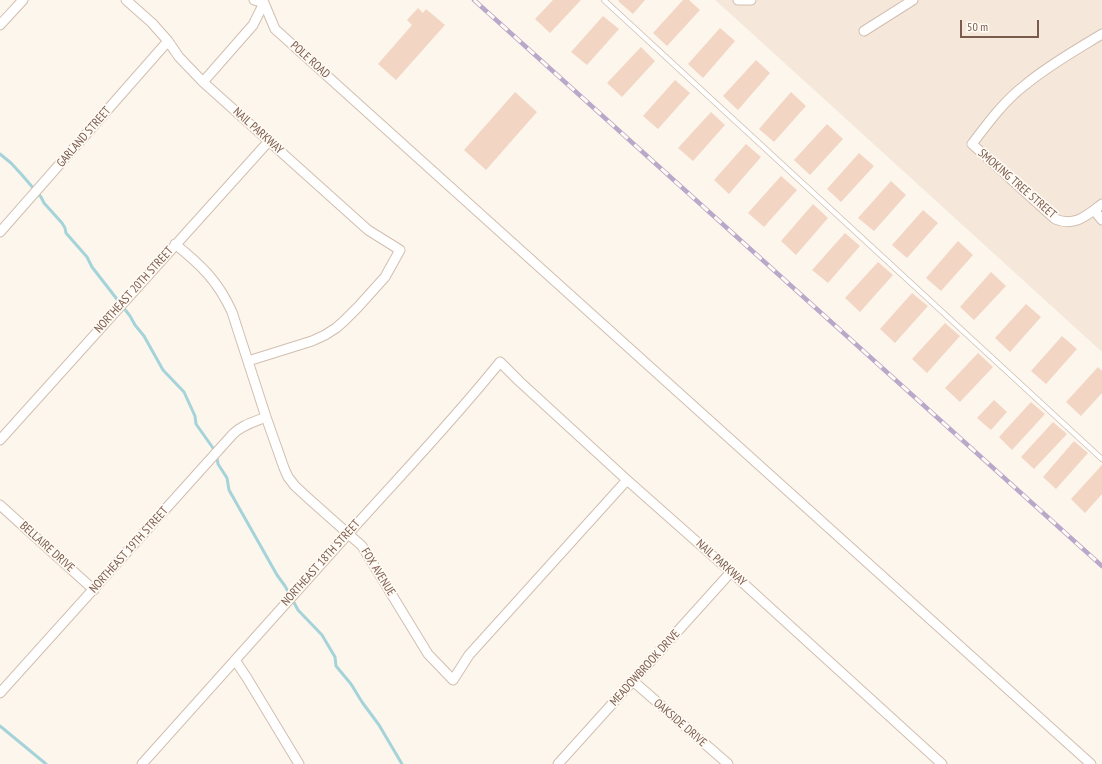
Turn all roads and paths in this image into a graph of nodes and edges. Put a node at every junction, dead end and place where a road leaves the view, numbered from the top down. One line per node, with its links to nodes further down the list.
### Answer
1 (23, 0): 9 (street)
2 (126, 0): 12 (street, NAIL PARKWAY)
3 (254, 0): 8 (street)
4 (604, 0): 23 (lane)
5 (738, 0): 6 (street)
6 (751, 0)
7 (913, 0): 10 (street)
8 (267, 1): 13 (street); 37 (street, POLE ROAD)
9 (0, 25)
10 (864, 31)
11 (1102, 34): 15 (street, SMOKING TREE STREET)
12 (168, 41): 13 (street, NAIL PARKWAY); 17 (street, GARLAND STREET)
13 (203, 82): 14 (street, NAIL PARKWAY)
14 (269, 141): 18 (street, NORTHEAST 20TH STREET); 19 (street, NAIL PARKWAY)
15 (1098, 207): 16 (street)
16 (1102, 220)
17 (0, 232)
18 (175, 244): 19 (street, FOX AVENUE); 22 (street, NORTHEAST 20TH STREET)
19 (248, 361): 21 (street, FOX AVENUE)
20 (500, 362): 24 (street, NAIL PARKWAY); 26 (street, NORTHEAST 18TH STREET)
21 (266, 417): 26 (street, FOX AVENUE); 28 (street, NORTHEAST 19TH STREET)
22 (0, 440)
23 (1102, 459)
24 (627, 480): 26 (street, FOX AVENUE); 27 (street, NAIL PARKWAY)
25 (0, 505): 28 (street, BELLAIRE DRIVE)
26 (348, 533): 29 (street, NORTHEAST 18TH STREET)
27 (731, 572): 30 (street, MEADOWBROOK DRIVE); 36 (street, NAIL PARKWAY)
28 (94, 590): 31 (street, NORTHEAST 19TH STREET)
29 (234, 660): 32 (street, NORTHEAST 18TH STREET); 33 (street)
30 (633, 681): 34 (street, MEADOWBROOK DRIVE); 35 (street, OAKSIDE DRIVE)
31 (1, 692)
32 (142, 764)
33 (299, 764)
34 (558, 764)
35 (728, 764)
36 (942, 764)
37 (1091, 764)

